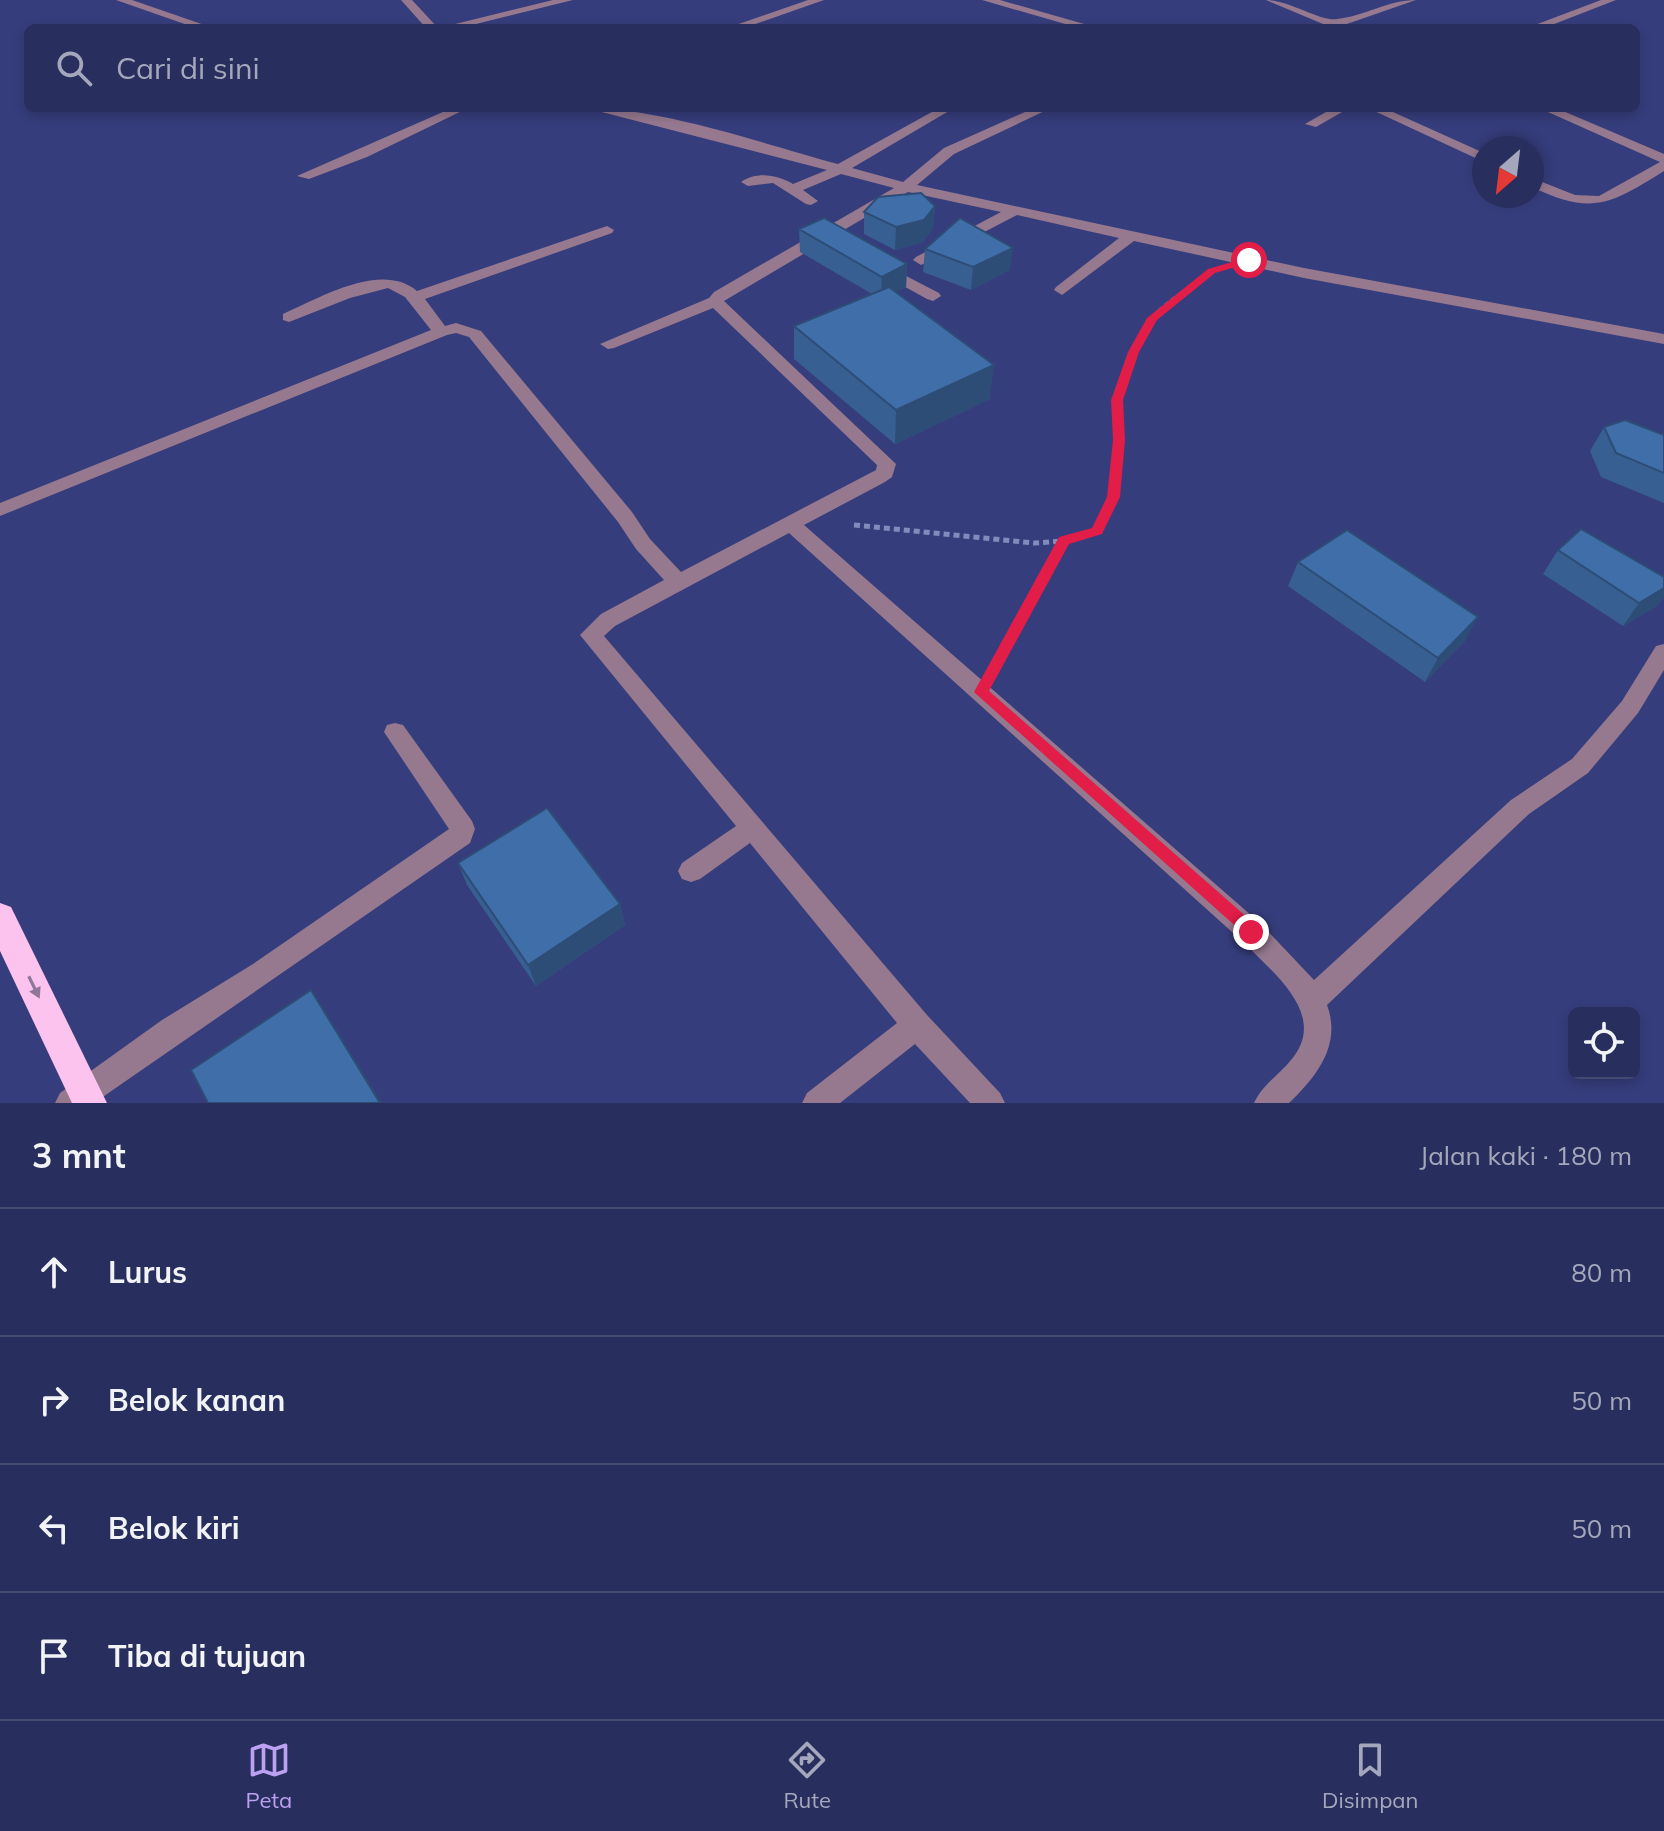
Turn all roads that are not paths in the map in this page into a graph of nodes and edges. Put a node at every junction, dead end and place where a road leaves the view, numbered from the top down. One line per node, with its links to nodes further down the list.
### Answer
1 (121, 0): 9 (street)
2 (406, 0): 10 (street)
3 (568, 0): 11 (street)
4 (987, 0): 13 (street)
5 (1271, 0): 14 (street)
6 (1411, 0): 15 (street)
7 (1611, 0): 16 (street)
8 (809, 2): 12 (street)
9 (195, 24)
10 (428, 24)
11 (463, 24)
12 (745, 24)
13 (1077, 24)
14 (1326, 24)
15 (1342, 24)
16 (1544, 24)
17 (453, 112): 28 (street)
18 (611, 112): 27 (street)
19 (941, 112): 27 (street)
20 (1036, 112): 30 (street)
21 (1335, 112): 24 (street)
22 (1383, 112): 25 (street)
23 (1554, 112): 26 (street)
24 (1311, 124)
25 (1472, 153)
26 (1664, 162): 31 (street)
27 (842, 168): 30 (street); 32 (street)
28 (304, 176)
29 (748, 182): 32 (street)
30 (906, 187): 34 (street); 42 (street)
31 (1544, 187)
32 (794, 189): 33 (street)
33 (811, 201)
34 (1018, 209): 36 (street); 37 (street)
35 (607, 230): 41 (street)
36 (1133, 234): 39 (street); 45 (street)
37 (921, 260)
38 (877, 266): 40 (street)
39 (1062, 290)
40 (933, 296)
41 (414, 298): 43 (street); 44 (street)
42 (715, 301): 46 (street); 48 (street)
43 (289, 317)
44 (441, 332): 47 (street); 49 (street)
45 (1664, 339)
46 (608, 344)
47 (1, 510)
48 (797, 522): 49 (street); 55 (street)
49 (678, 582): 52 (street)
50 (1664, 652): 55 (street)
51 (395, 732): 57 (street)
52 (754, 827): 53 (street); 56 (street)
53 (691, 871)
54 (0, 917): 57 (highway, one-way to 57)
55 (1314, 999): 58 (street)
56 (917, 1025): 59 (street); 60 (street)
57 (82, 1099)
58 (1275, 1101)
59 (817, 1103)
60 (990, 1103)

